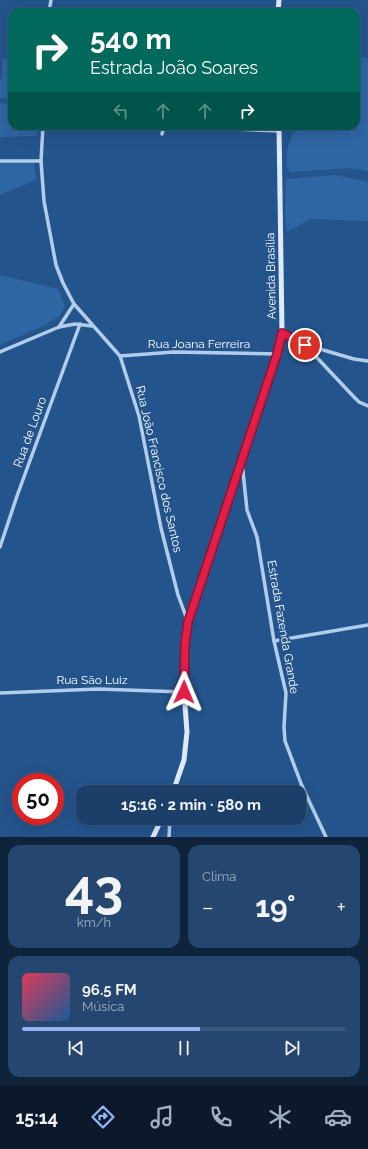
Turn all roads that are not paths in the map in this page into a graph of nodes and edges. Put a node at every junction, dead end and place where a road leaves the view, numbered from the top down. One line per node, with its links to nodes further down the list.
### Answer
1 (43, 130): 6 (street, Rua João Francisco dos Santos)
2 (163, 130): 4 (street)
3 (279, 130): 11 (main road, Avenida Brasília)
4 (162, 134)
5 (0, 161): 6 (street)
6 (41, 161): 7 (street, Rua João Francisco dos Santos)
7 (74, 304): 9 (street, Rua João Francisco dos Santos); 10 (street)
8 (80, 324): 9 (street); 10 (street); 19 (street, Rua de Louro)
9 (92, 326): 15 (street, Rua João Francisco dos Santos)
10 (59, 327): 13 (street)
11 (282, 333): 12 (street); 14 (main road, Avenida Brasília)
12 (305, 345): 16 (street); 17 (street)
13 (0, 352)
14 (277, 354): 15 (street, Rua Joana Ferreira); 18 (main road, Avenida Brasília)
15 (120, 356): 20 (street, Rua João Francisco dos Santos)
16 (368, 361)
17 (368, 406)
18 (242, 461): 20 (main road, Avenida Brasília); 22 (street, Estrada Fazenda Grande)
19 (0, 547)
20 (188, 622): 23 (main road, Avenida Brasília)
21 (368, 625): 22 (street)
22 (274, 642): 26 (street, Estrada Fazenda Grande)
23 (184, 692): 24 (street, Rua São Luiz); 25 (main road, Avenida Brasília)
24 (0, 693)
25 (176, 785)
26 (302, 785)
27 (306, 794): 32 (street, Estrada Fazenda Grande)
28 (159, 825): 30 (main road)
29 (170, 825): 31 (street)
30 (153, 837)
31 (169, 837)
32 (326, 837)

